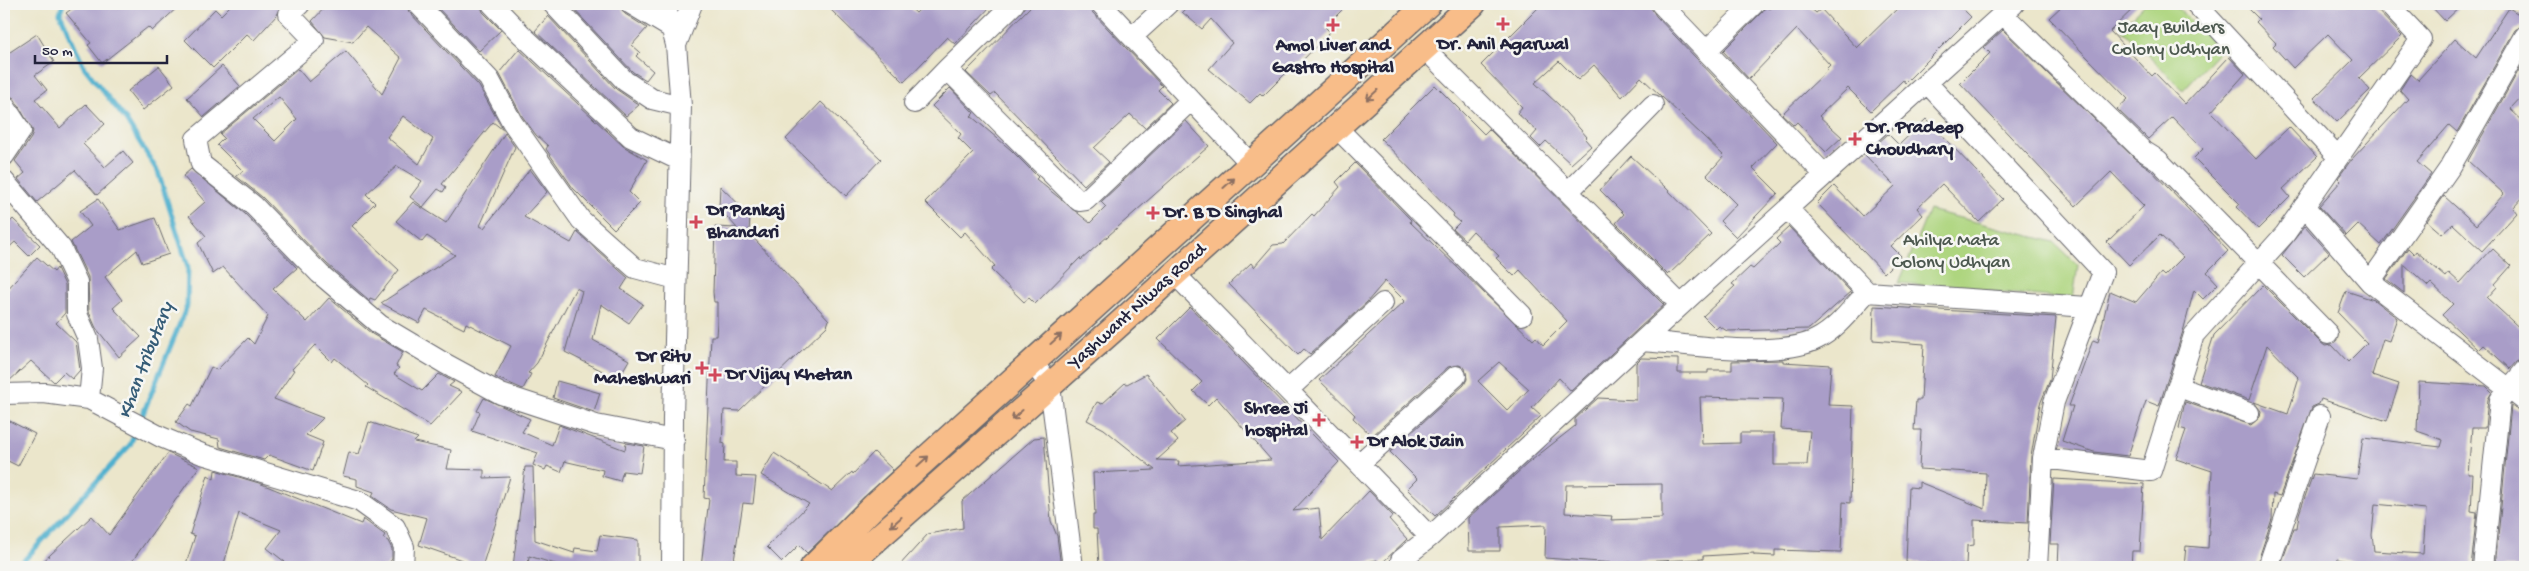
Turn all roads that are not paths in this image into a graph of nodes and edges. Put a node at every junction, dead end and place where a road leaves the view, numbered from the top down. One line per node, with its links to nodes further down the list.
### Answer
1 (300, 4): 63 (street)
2 (418, 4): 42 (street)
3 (492, 4): 33 (street)
4 (553, 4): 29 (street)
5 (631, 4): 18 (street)
6 (665, 4): 18 (street)
7 (692, 4): 18 (street)
8 (1014, 4): 23 (street)
9 (1101, 4): 20 (street)
10 (1168, 4): 20 (street)
11 (1428, 4): 34 (main road, Yashwant Niwas Road)
12 (1473, 4): 21 (main road, Yashwant Niwas Road)
13 (1661, 4): 22 (street)
14 (1754, 4): 22 (street)
15 (2196, 4): 32 (street)
16 (2388, 4): 32 (street)
17 (2008, 9): 24 (street); 40 (street)
18 (674, 36): 29 (street)
19 (2525, 36): 43 (street)
20 (1132, 37): 25 (street)
21 (1424, 48): 30 (main road, Yashwant Niwas Road, one-way to 30); 37 (street)
22 (1706, 51): 35 (street)
23 (947, 69): 25 (street); 26 (street)
24 (1927, 83): 35 (street); 47 (street)
25 (1191, 100): 34 (street)
26 (914, 103)
27 (4, 105): 31 (street)
28 (1653, 105): 37 (street)
29 (681, 106): 33 (street)
30 (1336, 127): 41 (main road, Yashwant Niwas Road); 48 (street)
31 (4, 156)
32 (2338, 157): 38 (street)
33 (679, 160): 42 (street)
34 (1251, 164): 51 (main road, Yashwant Niwas Road, one-way to 34)
35 (1825, 175): 39 (street)
36 (4, 181): 59 (street)
37 (1569, 191): 46 (street)
38 (2304, 206): 40 (street); 43 (street)
39 (1788, 209): 44 (street); 46 (street)
40 (2258, 264): 49 (street); 55 (street)
41 (1175, 274): 54 (main road, Yashwant Niwas Road); 57 (street)
42 (676, 279): 63 (street)
43 (2370, 282): 56 (street)
44 (1868, 292): 47 (street); 50 (street)
45 (1383, 303): 57 (street)
46 (1681, 305): 50 (street)
47 (2088, 307): 64 (street)
48 (1522, 314)
49 (2328, 334)
50 (1642, 341): 66 (street)
51 (1032, 361): 54 (street); 69 (main road, Yashwant Niwas Road, one-way to 51)
52 (2525, 370): 56 (street)
53 (1456, 376): 65 (street)
54 (1050, 386): 70 (main road, Yashwant Niwas Road, one-way to 70); 71 (street)
55 (2179, 387): 61 (street); 64 (street)
56 (2508, 389): 60 (street); 75 (street)
57 (1288, 390): 65 (street)
58 (4, 394): 59 (street)
59 (89, 398): 67 (street)
60 (2525, 401)
61 (2249, 413)
62 (2320, 416): 74 (street)
63 (674, 440): 68 (street)
64 (2043, 458): 73 (street)
65 (1360, 463): 66 (street)
66 (1430, 537): 72 (street)
67 (403, 567)
68 (672, 567)
69 (813, 567)
70 (845, 567)
71 (1072, 567)
72 (1400, 567)
73 (2037, 567)
74 (2268, 567)
75 (2483, 567)

